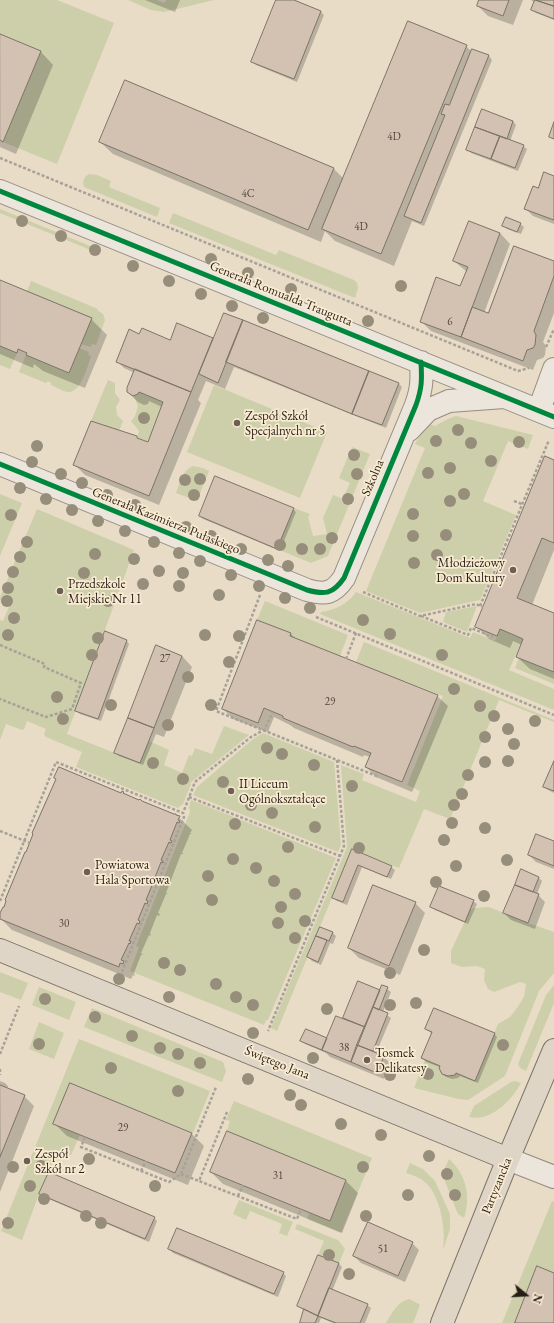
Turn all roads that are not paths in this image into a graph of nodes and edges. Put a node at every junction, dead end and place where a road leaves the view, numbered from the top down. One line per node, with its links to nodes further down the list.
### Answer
1 (0, 191): 2 (street, Generała Romualda Traugutta)
2 (421, 362): 4 (street, Generała Romualda Traugutta); 6 (street, Szkolna)
3 (554, 370): 5 (street)
4 (507, 397): 5 (street, Generała Romualda Traugutta); 6 (street, Szkolna)
5 (548, 421)
6 (402, 437): 8 (street, Szkolna)
7 (0, 464): 8 (street, Generała Kazimierza Pułaskiego)
8 (326, 593)
9 (0, 950): 11 (main road, Świętego Jana)
10 (554, 1050): 11 (main road, Partyzancka)
11 (508, 1159): 12 (street, Świętego Jana); 13 (main road, Partyzancka)
12 (554, 1177)
13 (442, 1323)

